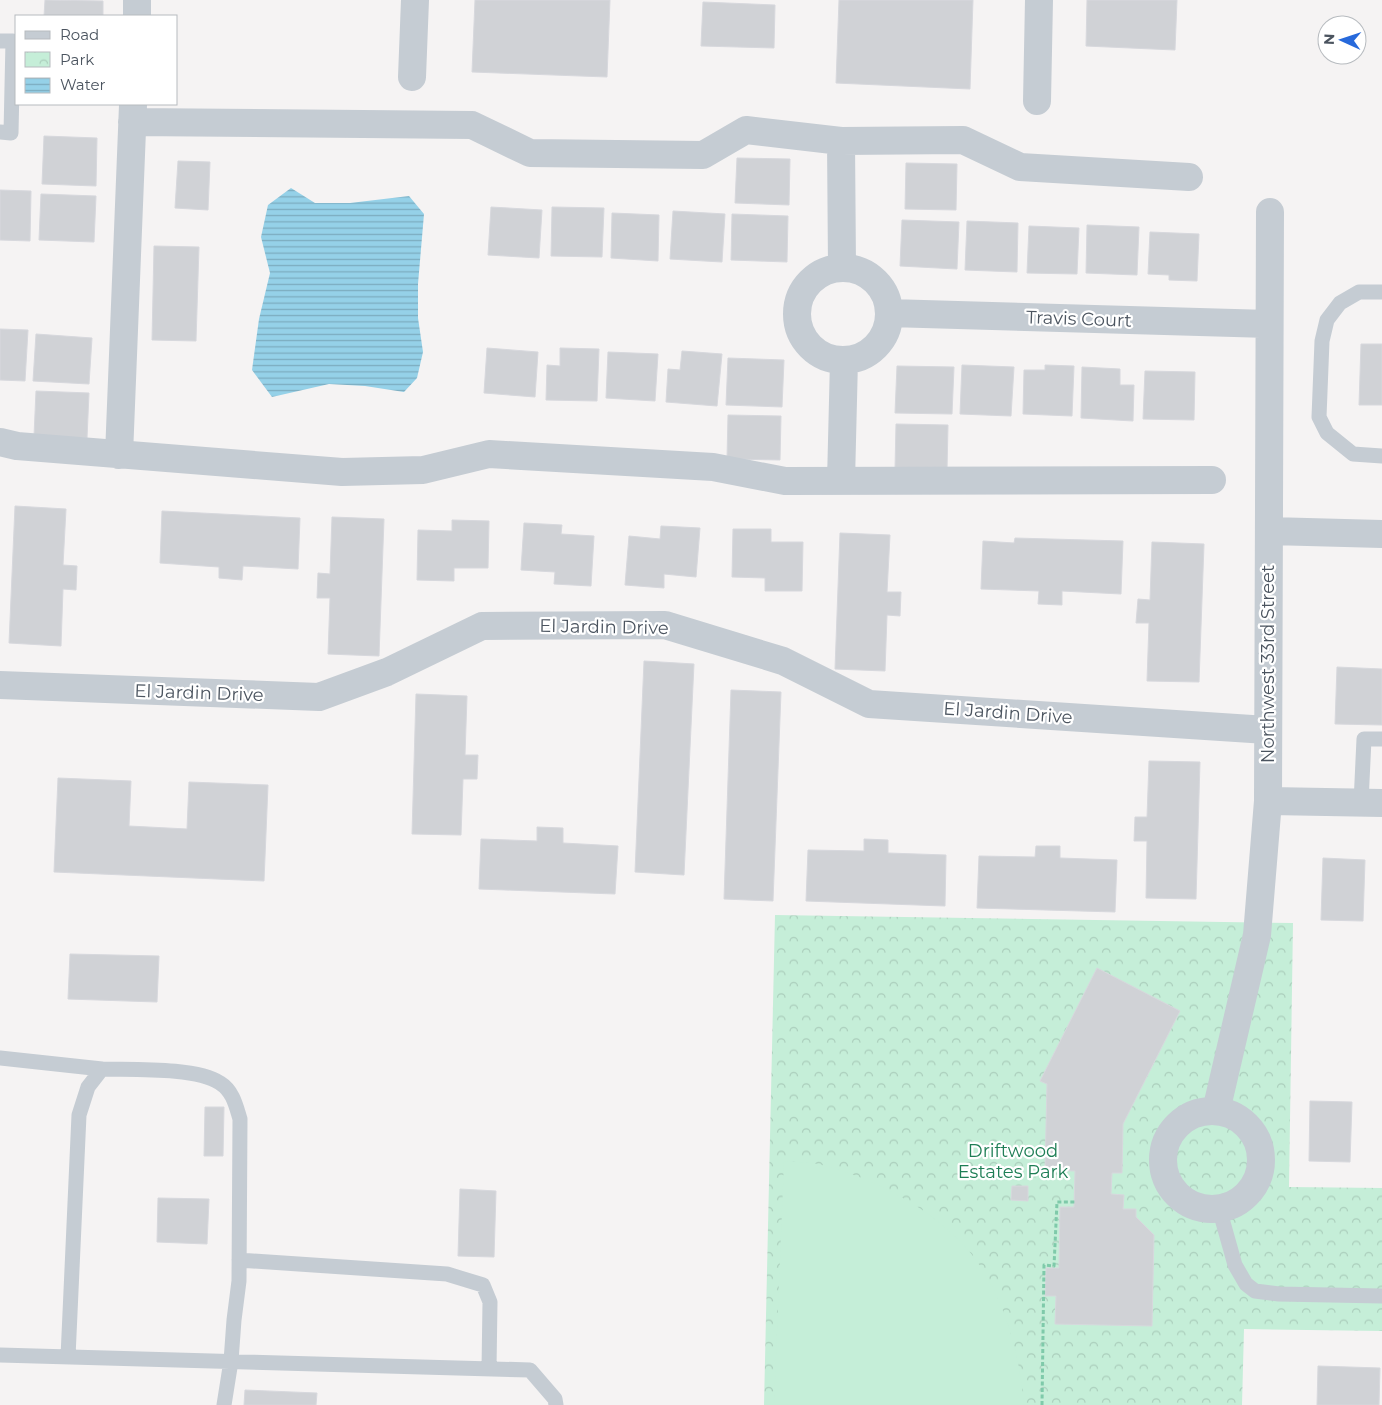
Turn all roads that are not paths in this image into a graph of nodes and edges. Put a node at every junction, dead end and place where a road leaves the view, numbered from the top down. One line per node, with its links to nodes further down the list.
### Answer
1 (137, 0): 4 (street)
2 (415, 0): 6 (street)
3 (1039, 0): 7 (street)
4 (137, 15)
5 (0, 41): 9 (lane)
6 (412, 77)
7 (1037, 102)
8 (133, 113): 10 (street); 19 (street)
9 (0, 132)
10 (842, 141): 11 (street); 13 (street)
11 (1190, 177)
12 (1270, 212): 16 (street, Northwest 33rd Street)
13 (842, 267): 15 (street); 17 (street)
14 (1382, 292): 20 (lane)
15 (889, 313): 16 (street, Travis Court); 17 (street)
16 (1269, 324): 23 (street, Northwest 33rd Street)
17 (844, 360): 22 (street)
18 (0, 442): 19 (street)
19 (119, 455): 22 (street)
20 (1382, 456)
21 (1212, 480): 22 (street)
22 (841, 481)
23 (1269, 531): 24 (street); 26 (street, Northwest 33rd Street)
24 (1382, 534)
25 (0, 685): 26 (street, El Jardin Drive)
26 (1267, 730): 28 (street, Northwest 33rd Street)
27 (1382, 739): 29 (lane)
28 (1268, 801): 29 (street); 32 (street, Northwest 33rd Street)
29 (1372, 803)
30 (0, 1058): 31 (lane)
31 (102, 1069): 34 (lane); 37 (lane)
32 (1216, 1110): 33 (street); 33 (street)
33 (1219, 1208): 35 (lane)
34 (239, 1260): 38 (lane); 39 (lane)
35 (1382, 1296)
36 (0, 1355): 37 (lane)
37 (68, 1357): 38 (lane)
38 (231, 1361): 39 (lane); 40 (lane)
39 (489, 1369): 41 (lane)
40 (224, 1405)
41 (556, 1405)

